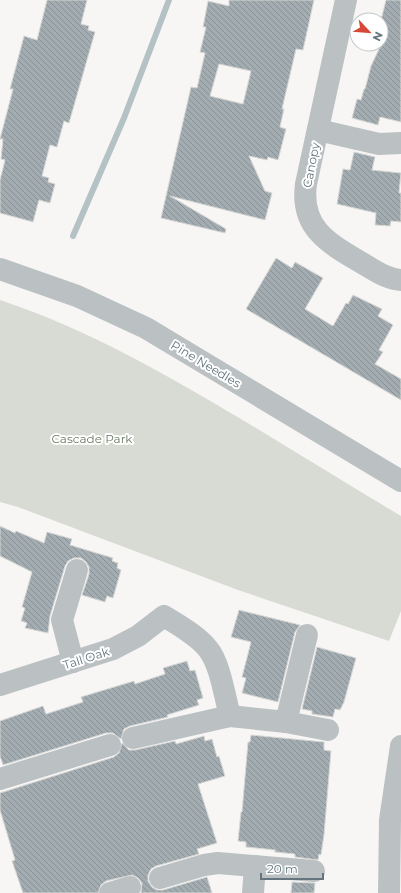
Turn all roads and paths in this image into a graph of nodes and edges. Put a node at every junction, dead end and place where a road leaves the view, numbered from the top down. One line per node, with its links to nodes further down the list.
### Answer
1 (346, 0): 2 (street, Canopy)
2 (318, 130): 3 (street); 5 (street, Canopy)
3 (401, 143)
4 (0, 269): 6 (street, Pine Needles)
5 (401, 280)
6 (401, 481)
7 (76, 570): 9 (street)
8 (307, 635): 12 (street)
9 (72, 662): 10 (street, Tall Oak); 11 (street, Tall Oak)
10 (0, 685)
11 (230, 716): 12 (street); 14 (street)
12 (286, 722): 13 (street)
13 (328, 730)
14 (133, 738)
15 (110, 745): 17 (street)
16 (401, 746): 22 (street)
17 (0, 780)
18 (255, 866): 19 (street); 20 (street); 21 (street)
19 (314, 871)
20 (160, 878)
21 (253, 893)
22 (389, 893)

